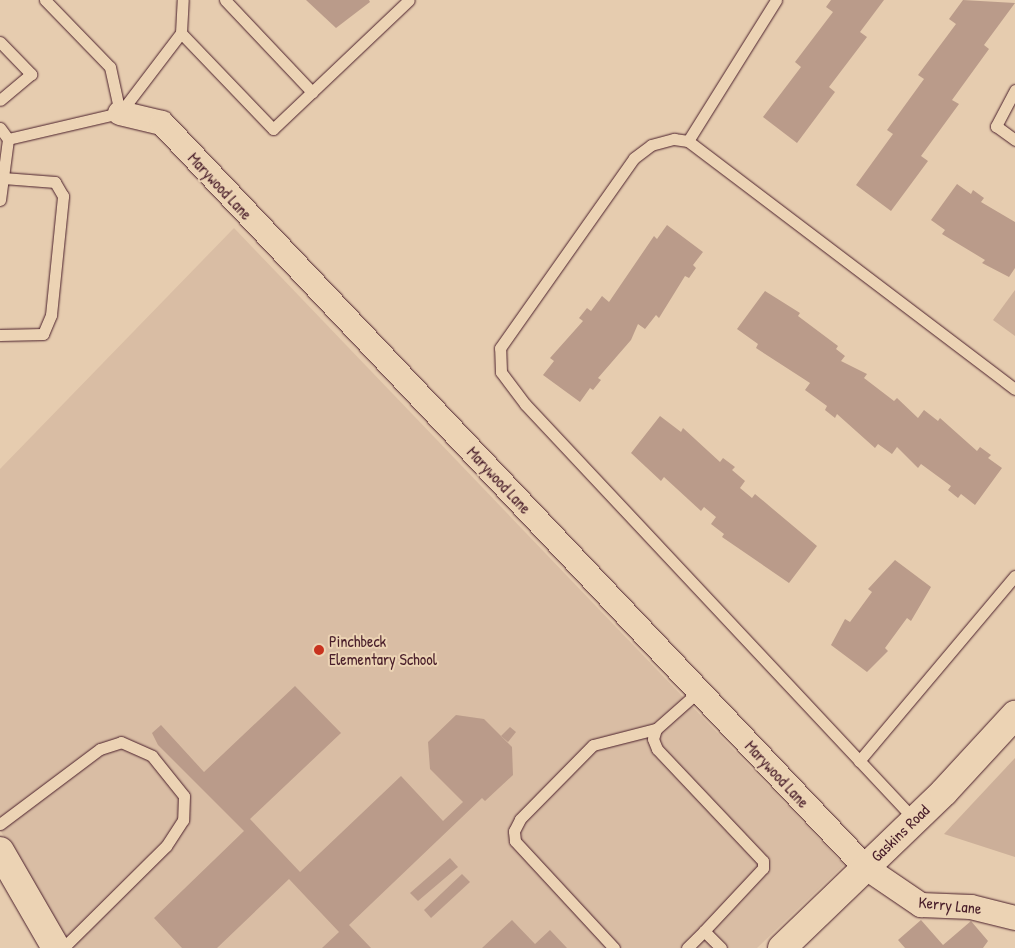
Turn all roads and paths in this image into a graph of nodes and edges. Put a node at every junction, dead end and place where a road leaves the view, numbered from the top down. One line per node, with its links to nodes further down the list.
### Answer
1 (46, 0): 11 (lane)
2 (184, 0): 6 (lane)
3 (225, 0): 9 (lane)
4 (409, 0): 9 (lane)
5 (776, 0): 15 (lane)
6 (181, 33): 9 (lane); 11 (lane)
7 (0, 42): 10 (lane)
8 (1015, 90): 14 (lane)
9 (312, 92)
10 (0, 100)
11 (120, 113): 13 (lane); 21 (street, Marywood Lane)
12 (0, 128): 13 (lane)
13 (8, 139): 16 (lane)
14 (1015, 140)
15 (688, 141): 19 (lane); 24 (lane)
16 (3, 178): 17 (lane); 18 (lane)
17 (0, 200)
18 (0, 335)
19 (1015, 389)
20 (1015, 576): 24 (lane)
21 (699, 691): 23 (lane); 28 (street, Marywood Lane)
22 (1015, 715): 25 (main road, Gaskins Road)
23 (656, 729): 30 (lane); 33 (lane)
24 (859, 761): 25 (lane)
25 (914, 819): 28 (main road, Gaskins Road)
26 (0, 824): 32 (lane)
27 (0, 851): 31 (main road)
28 (865, 867): 29 (street, Kerry Lane); 36 (main road, Gaskins Road)
29 (1015, 918)
30 (704, 931): 34 (lane); 35 (lane)
31 (56, 948)
32 (63, 948)
33 (614, 948)
34 (687, 948)
35 (721, 948)
36 (782, 948)

